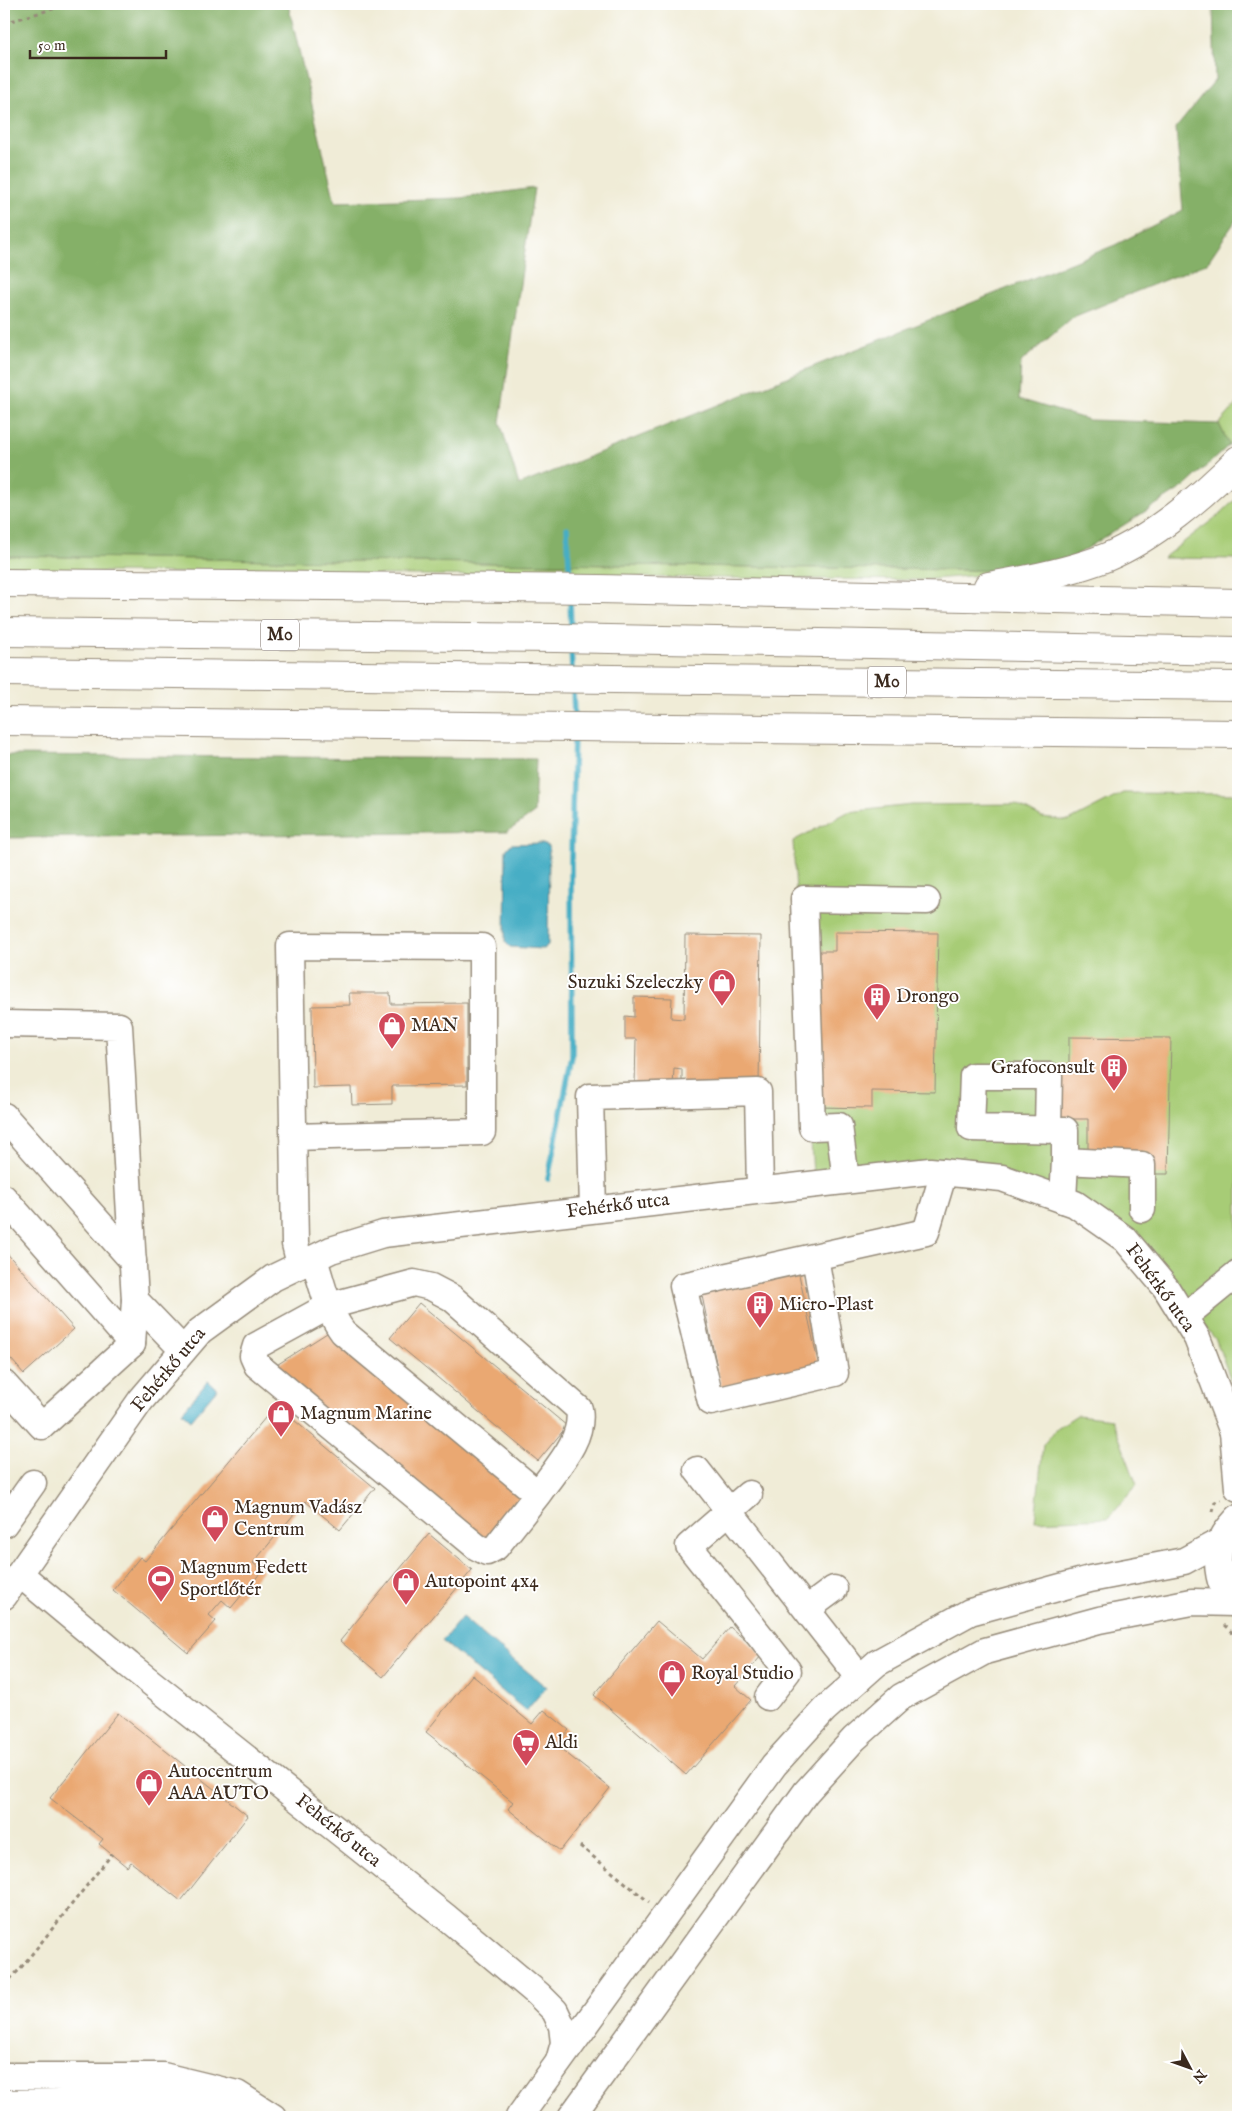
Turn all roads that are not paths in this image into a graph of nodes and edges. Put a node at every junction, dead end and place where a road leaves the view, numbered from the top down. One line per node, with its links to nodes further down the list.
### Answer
1 (1238, 460): 3 (highway)
2 (4, 583): 3 (highway)
3 (922, 595): 4 (highway)
4 (1238, 603)
5 (4, 632): 6 (highway, M0)
6 (1238, 651)
7 (4, 672): 8 (highway, M0)
8 (1238, 686)
9 (4, 721): 10 (highway)
10 (1238, 734)
11 (927, 901): 18 (street)
12 (4, 1024): 25 (street)
13 (4, 1116): 25 (street)
14 (1048, 1130): 16 (street)
15 (293, 1137): 15 (street); 26 (street)
16 (1065, 1161): 21 (street); 23 (street)
17 (944, 1172): 18 (street, Fehérkő utca); 21 (street, Fehérkő utca); 24 (street)
18 (846, 1180): 19 (street, Fehérkő utca)
19 (760, 1190): 22 (street, Fehérkő utca); 22 (street)
20 (4, 1198): 31 (street)
21 (1063, 1200): 30 (street, Fehérkő utca)
22 (593, 1209): 26 (street, Fehérkő utca)
23 (1142, 1209)
24 (815, 1257): 24 (street)
25 (133, 1261): 28 (street)
26 (307, 1262): 29 (street); 32 (street, Fehérkő utca)
27 (1238, 1273): 30 (street)
28 (135, 1300): 31 (street); 32 (street)
29 (329, 1306): 38 (street); 38 (street); 38 (street)
30 (1184, 1317): 34 (street, Fehérkő utca)
31 (132, 1344): 33 (street)
32 (183, 1350): 43 (street, Fehérkő utca)
33 (4, 1384)
34 (1236, 1436): 37 (street, Fehérkő utca)
35 (697, 1470): 39 (street)
36 (33, 1483): 41 (street)
37 (1238, 1488)
38 (538, 1494)
39 (739, 1503): 47 (street); 49 (street)
40 (1238, 1518): 42 (street)
41 (4, 1524)
42 (1221, 1541): 46 (street); 48 (street)
43 (21, 1575): 45 (street, Fehérkő utca); 50 (street, Fehérkő utca)
44 (834, 1590): 47 (street)
45 (4, 1596)
46 (1236, 1604): 58 (street)
47 (807, 1610): 48 (street)
48 (860, 1678): 51 (street)
49 (768, 1697)
50 (538, 1994): 51 (street); 52 (street)
51 (608, 1996): 52 (street)
52 (558, 2064): 57 (street)
53 (4, 2076): 56 (street)
54 (4, 2102): 55 (street)
55 (228, 2117)
56 (273, 2117)
57 (520, 2117)
58 (571, 2117)

